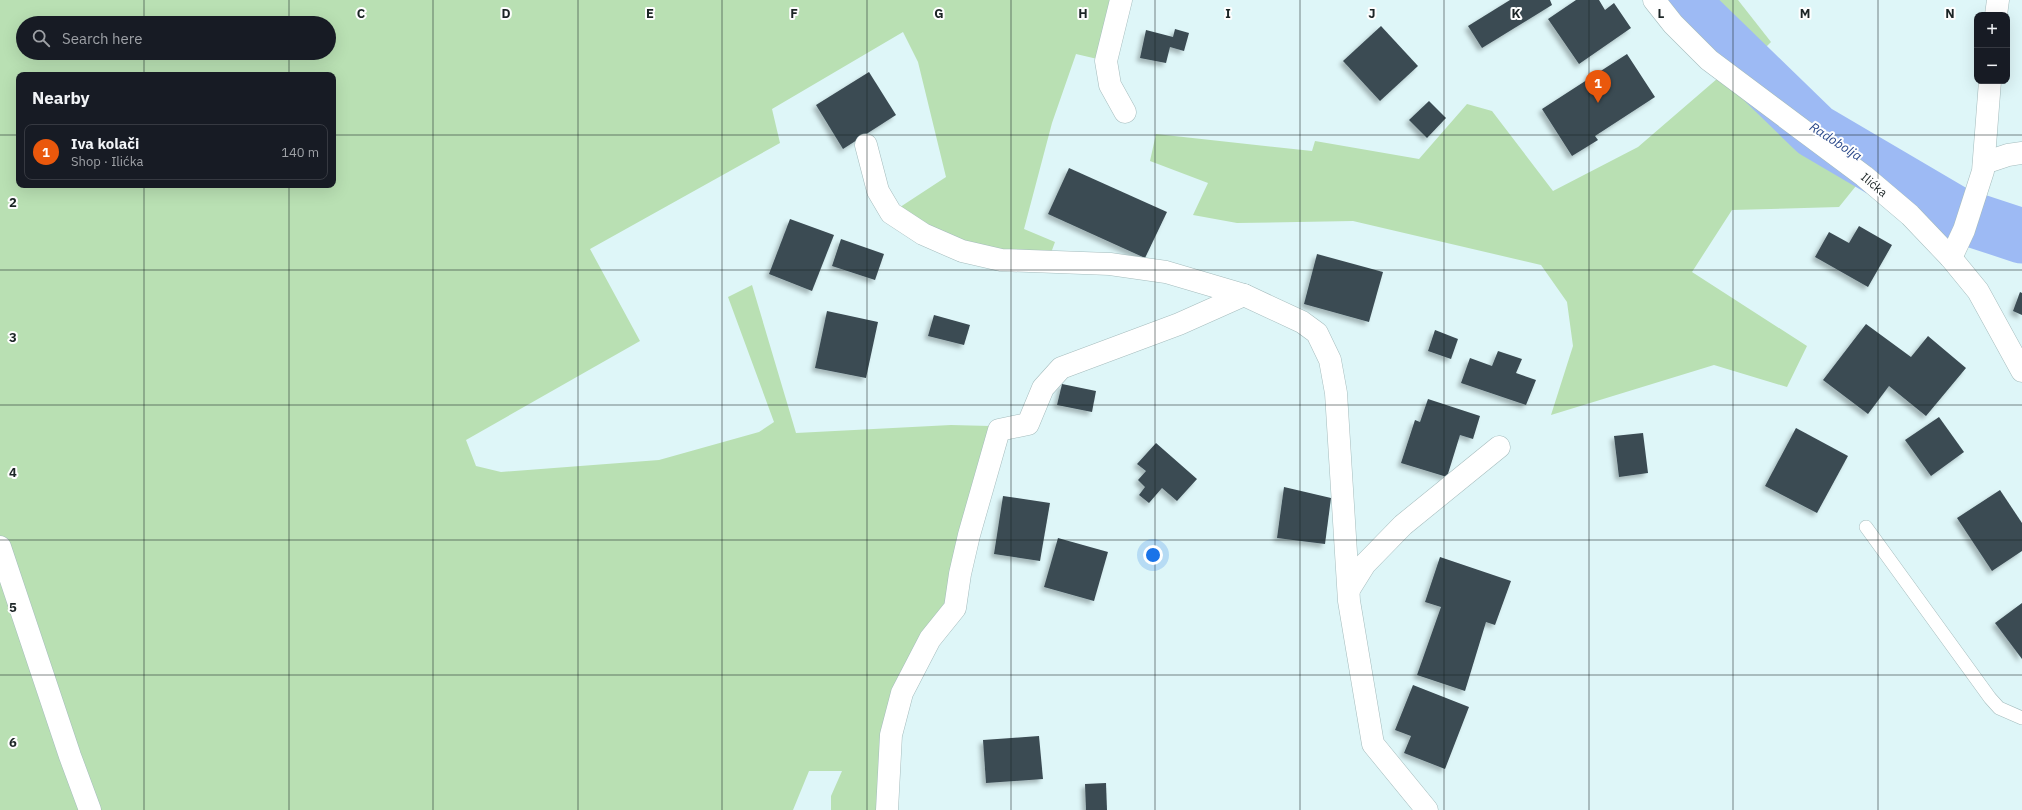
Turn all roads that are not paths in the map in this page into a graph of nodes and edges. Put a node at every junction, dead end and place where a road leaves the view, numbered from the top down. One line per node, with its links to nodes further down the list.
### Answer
1 (1121, 0): 6 (street)
2 (1654, 0): 10 (street, Ilićka)
3 (1998, 0): 4 (street)
4 (1996, 12)
5 (1990, 84): 9 (street)
6 (1125, 112)
7 (866, 145): 11 (street)
8 (2022, 153): 9 (street)
9 (1984, 167): 10 (street)
10 (1951, 258): 12 (street, Ilićka)
11 (1244, 295): 16 (street); 19 (street)
12 (2022, 371)
13 (1499, 447): 16 (street)
14 (1866, 527): 17 (lane)
15 (0, 547): 18 (street)
16 (1350, 588): 20 (street)
17 (2022, 718)
18 (90, 810)
19 (887, 810)
20 (1427, 810)

